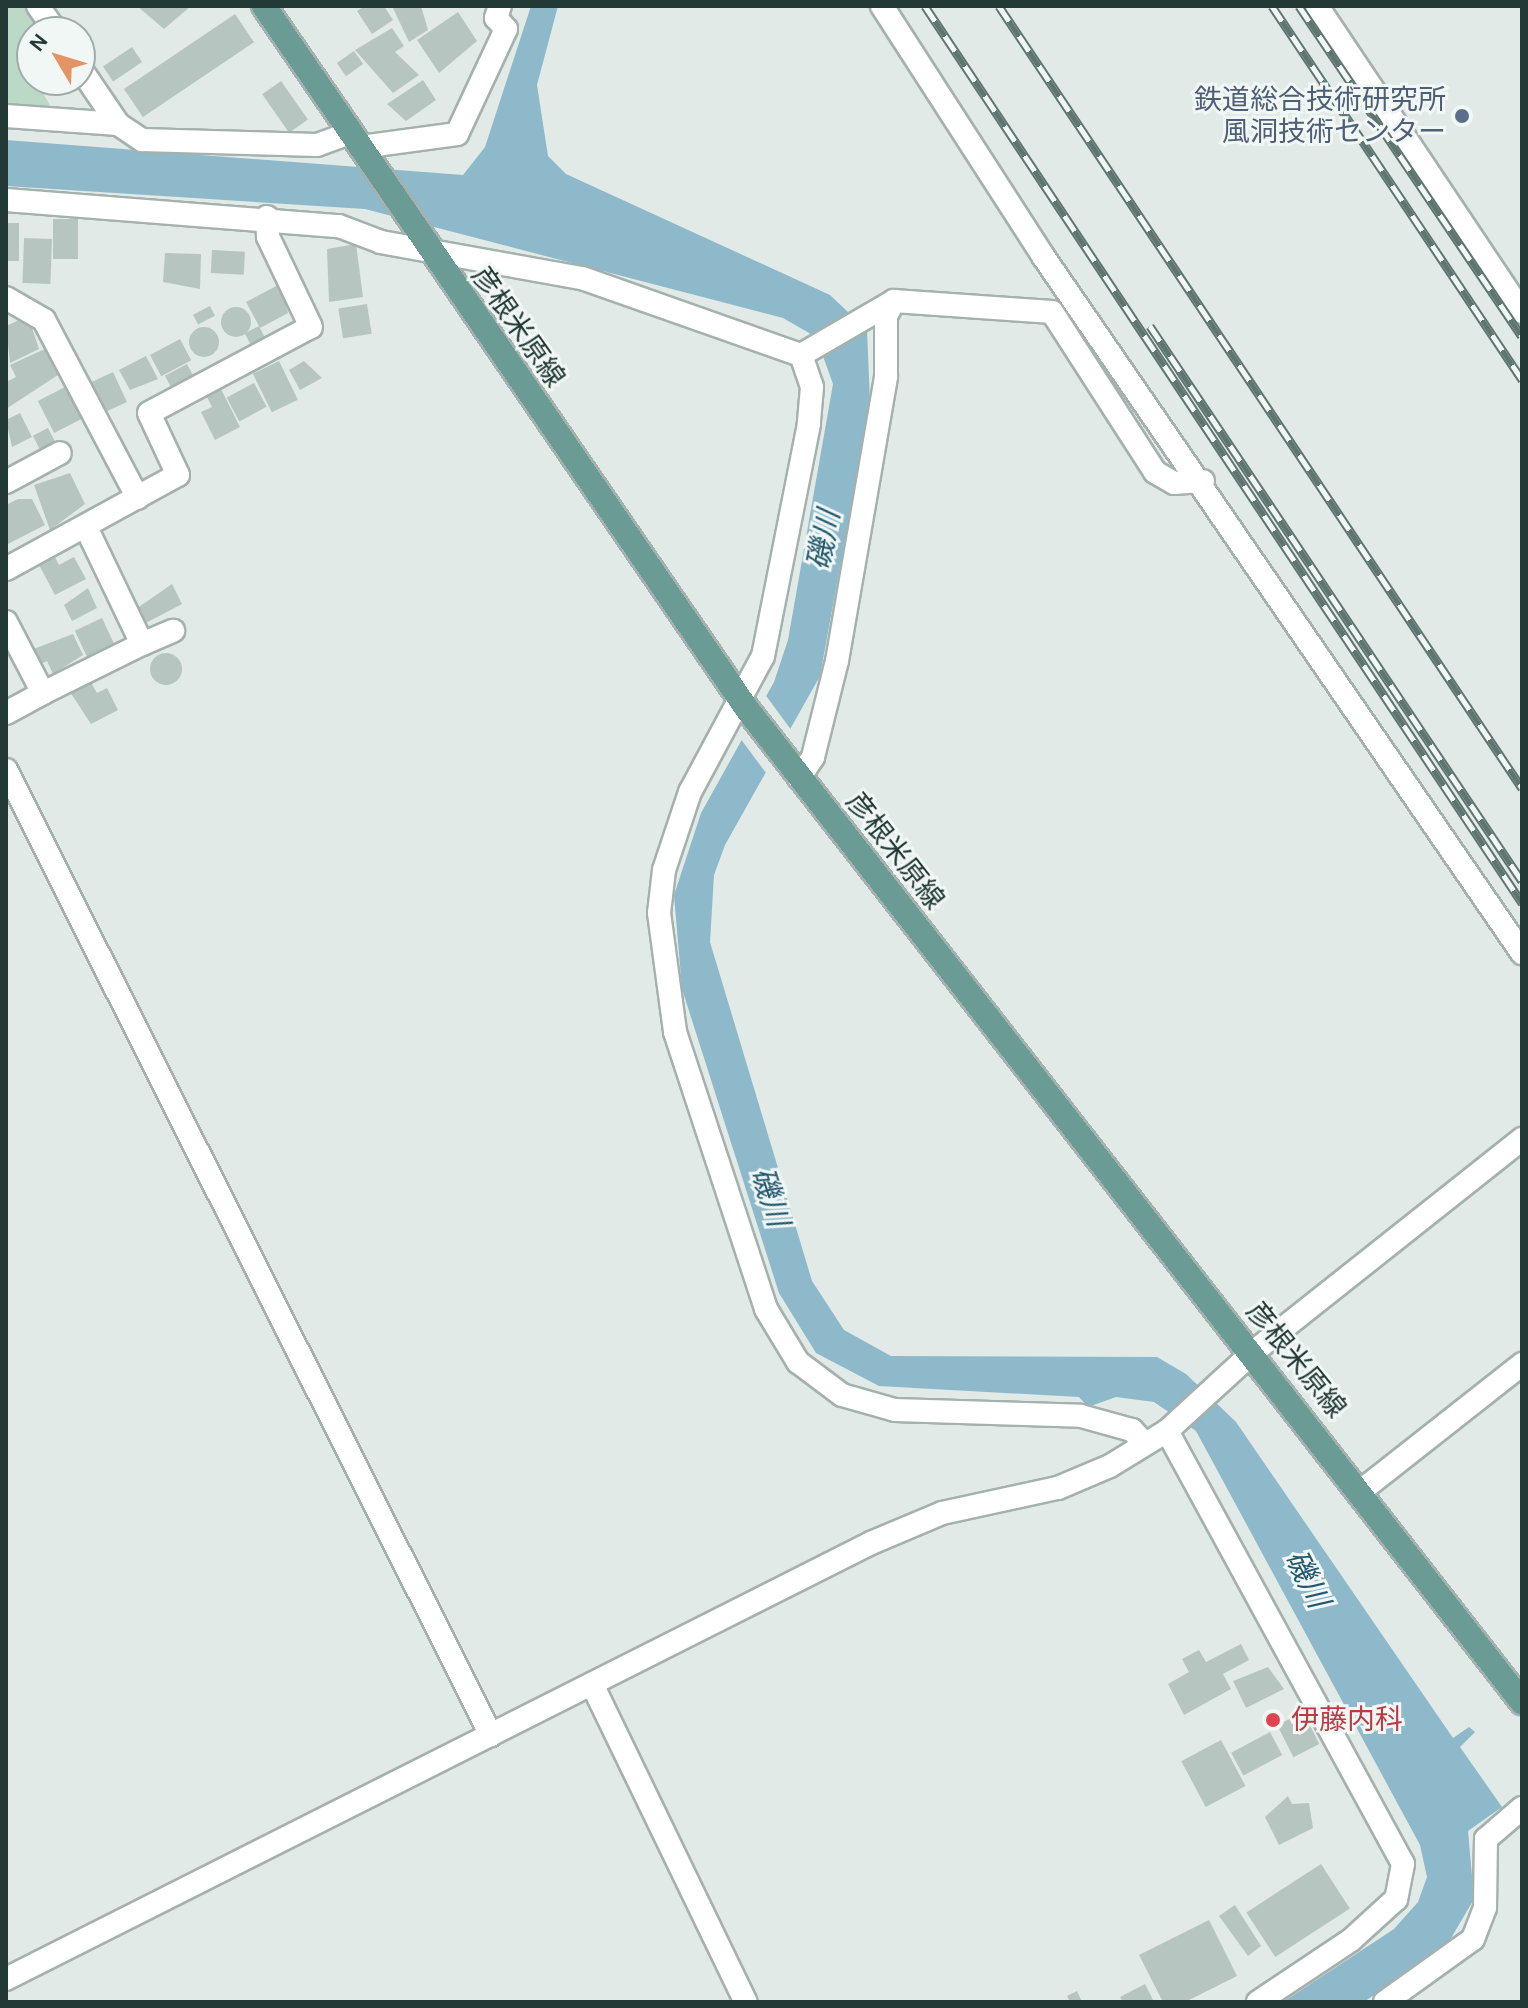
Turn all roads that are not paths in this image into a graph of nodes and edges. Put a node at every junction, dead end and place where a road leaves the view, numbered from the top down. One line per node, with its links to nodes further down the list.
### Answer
1 (264, 6): 8 (main road, 彦根米原線)
2 (882, 6): 17 (street)
3 (1317, 6): 14 (street)
4 (494, 10): 8 (street)
5 (96, 92): 7 (street)
6 (6, 116): 7 (street)
7 (118, 124): 8 (street)
8 (359, 145): 11 (main road, 彦根米原線)
9 (6, 200): 10 (street)
10 (267, 217): 11 (street); 19 (street)
11 (423, 242): 15 (street); 26 (main road, 彦根米原線)
12 (6, 298): 19 (street)
13 (887, 304): 15 (street); 17 (street); 29 (street)
14 (1522, 312)
15 (806, 352): 26 (street)
16 (60, 453): 18 (street)
17 (1203, 481): 30 (street)
18 (6, 482)
19 (138, 498): 20 (street)
20 (86, 527): 21 (street); 24 (street)
21 (6, 569)
22 (6, 622): 25 (street)
23 (173, 631): 24 (street)
24 (142, 644): 25 (street)
25 (43, 693): 27 (street)
26 (744, 705): 29 (main road, 彦根米原線); 35 (street)
27 (6, 713)
28 (6, 770): 39 (street)
29 (795, 773): 32 (main road, 彦根米原線)
30 (1522, 953)
31 (1522, 1139): 32 (street)
32 (1252, 1353): 34 (street); 36 (main road, 彦根米原線)
33 (1522, 1364): 36 (street)
34 (1168, 1429): 35 (street); 43 (street)
35 (1145, 1444): 37 (street)
36 (1362, 1490): 38 (main road, 彦根米原線)
37 (592, 1684): 39 (street); 42 (street)
38 (1522, 1702)
39 (491, 1735): 41 (street)
40 (1522, 1808): 44 (street)
41 (6, 1979)
42 (746, 2002)
43 (1258, 2002)
44 (1385, 2002)

